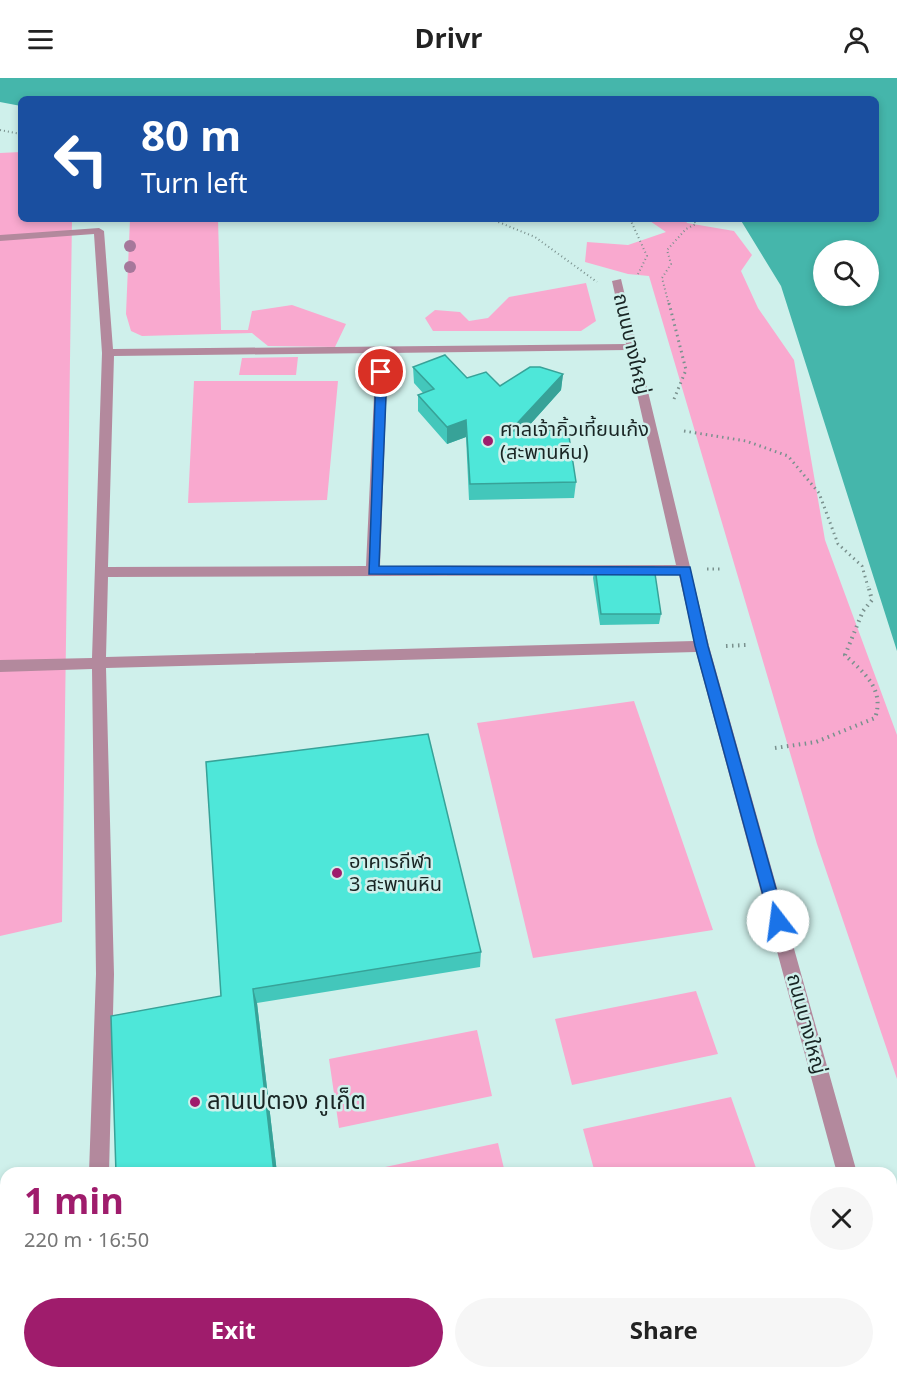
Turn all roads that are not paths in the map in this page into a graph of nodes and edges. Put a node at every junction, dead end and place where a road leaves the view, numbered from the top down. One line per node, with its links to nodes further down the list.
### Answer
1 (0, 238): 5 (street)
2 (617, 281): 3 (street, ถนนบางใหญ่)
3 (631, 347): 4 (street); 6 (street, ถนนบางใหญ่)
4 (382, 350): 5 (street); 7 (street)
5 (108, 353): 8 (street)
6 (686, 570): 7 (street); 9 (street, ถนนบางใหญ่)
7 (373, 571): 8 (street)
8 (101, 572): 10 (street)
9 (702, 646): 10 (street); 13 (street, ถนนบางใหญ่)
10 (99, 662): 11 (street); 12 (street)
11 (0, 666)
12 (99, 1167)
13 (845, 1167)

